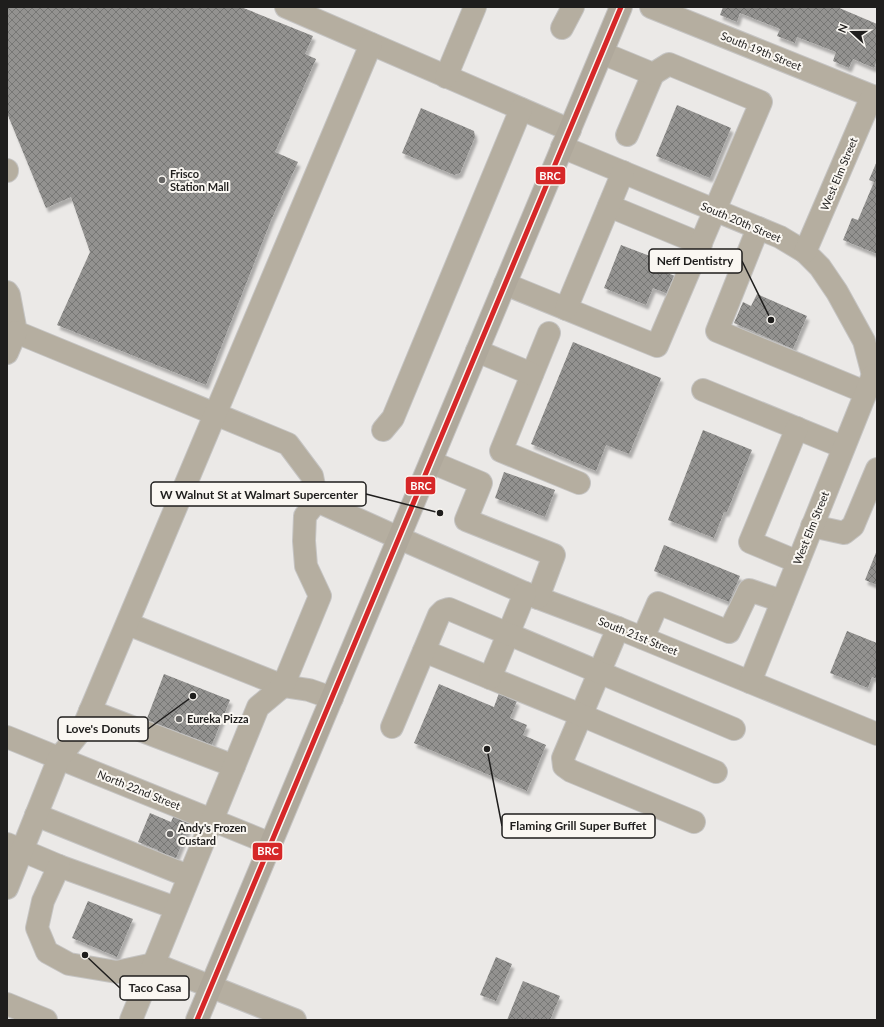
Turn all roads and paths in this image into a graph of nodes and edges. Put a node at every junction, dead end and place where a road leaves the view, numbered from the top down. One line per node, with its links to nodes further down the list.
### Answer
1 (286, 7): 7 (street, South 20th Street)
2 (475, 7): 10 (street)
3 (573, 7): 6 (street)
4 (621, 7): 8 (main road)
5 (651, 7): 11 (street, South 19th Street)
6 (562, 28)
7 (371, 44): 10 (street, South 20th Street); 31 (street)
8 (602, 53): 9 (street); 14 (main road)
9 (653, 74): 13 (street); 17 (street)
10 (446, 77): 12 (street, South 20th Street)
11 (875, 95): 20 (street, West Elm Street)
12 (521, 109): 14 (street, South 20th Street); 33 (street)
13 (627, 135)
14 (566, 138): 15 (street, South 20th Street); 21 (main road)
15 (623, 172): 16 (street); 17 (street, South 20th Street)
16 (609, 206): 19 (street); 23 (street)
17 (714, 210): 18 (street, South 20th Street); 19 (street)
18 (758, 228): 20 (street, South 20th Street); 29 (street)
19 (700, 244): 23 (street)
20 (805, 252): 29 (street, South 20th Street)
21 (505, 284): 23 (street); 26 (main road)
22 (7, 292): 24 (street)
23 (566, 309)
24 (16, 332): 27 (street); 31 (street)
25 (549, 333): 28 (street)
26 (477, 351): 28 (street); 35 (main road)
27 (7, 353)
28 (532, 374): 37 (street)
29 (872, 381): 34 (street, West Elm Street)
30 (703, 390): 32 (street)
31 (216, 414): 38 (street); 44 (street)
32 (797, 428): 34 (street); 41 (street)
33 (384, 430)
34 (843, 447): 39 (street, West Elm Street)
35 (431, 462): 40 (main road); 42 (street)
36 (877, 469): 39 (street)
37 (579, 483)
38 (317, 501): 40 (street, South 21st Street); 52 (street)
39 (812, 526): 41 (street, West Elm Street)
40 (399, 538): 42 (street, South 21st Street); 53 (main road)
41 (798, 562): 43 (street, West Elm Street)
42 (532, 595): 45 (street, South 21st Street); 46 (street)
43 (782, 601): 47 (street); 51 (street, West Elm Street)
44 (128, 624): 52 (street); 54 (street)
45 (618, 628): 47 (street, South 21st Street); 49 (street)
46 (509, 635): 48 (street); 49 (street); 50 (street)
47 (643, 638): 51 (street, South 21st Street)
48 (424, 651): 50 (street); 56 (street)
49 (599, 673): 55 (street); 57 (street)
50 (490, 678): 55 (street)
51 (750, 682): 58 (street, South 21st Street)
52 (283, 686): 53 (street); 61 (street)
53 (332, 698): 66 (main road)
54 (90, 711): 60 (street); 61 (street)
55 (581, 715): 62 (street); 65 (street)
56 (392, 726)
57 (734, 729)
58 (877, 734)
59 (7, 737): 60 (street, North 22nd Street)
60 (59, 758): 63 (street); 64 (street, North 22nd Street)
61 (234, 766): 64 (street)
62 (716, 772)
63 (36, 815): 67 (street); 69 (street)
64 (211, 819): 66 (street, North 22nd Street); 69 (street)
65 (694, 822)
66 (271, 844): 73 (main road)
67 (14, 847): 68 (street); 70 (street)
68 (60, 866): 71 (street); 72 (street)
69 (188, 876): 71 (street)
70 (7, 888)
71 (176, 908): 72 (street)
72 (154, 964): 73 (street); 76 (street)
73 (211, 986): 77 (main road); 78 (street)
74 (7, 1004): 75 (street)
75 (46, 1020)
76 (131, 1020)
77 (197, 1020)
78 (294, 1020)

